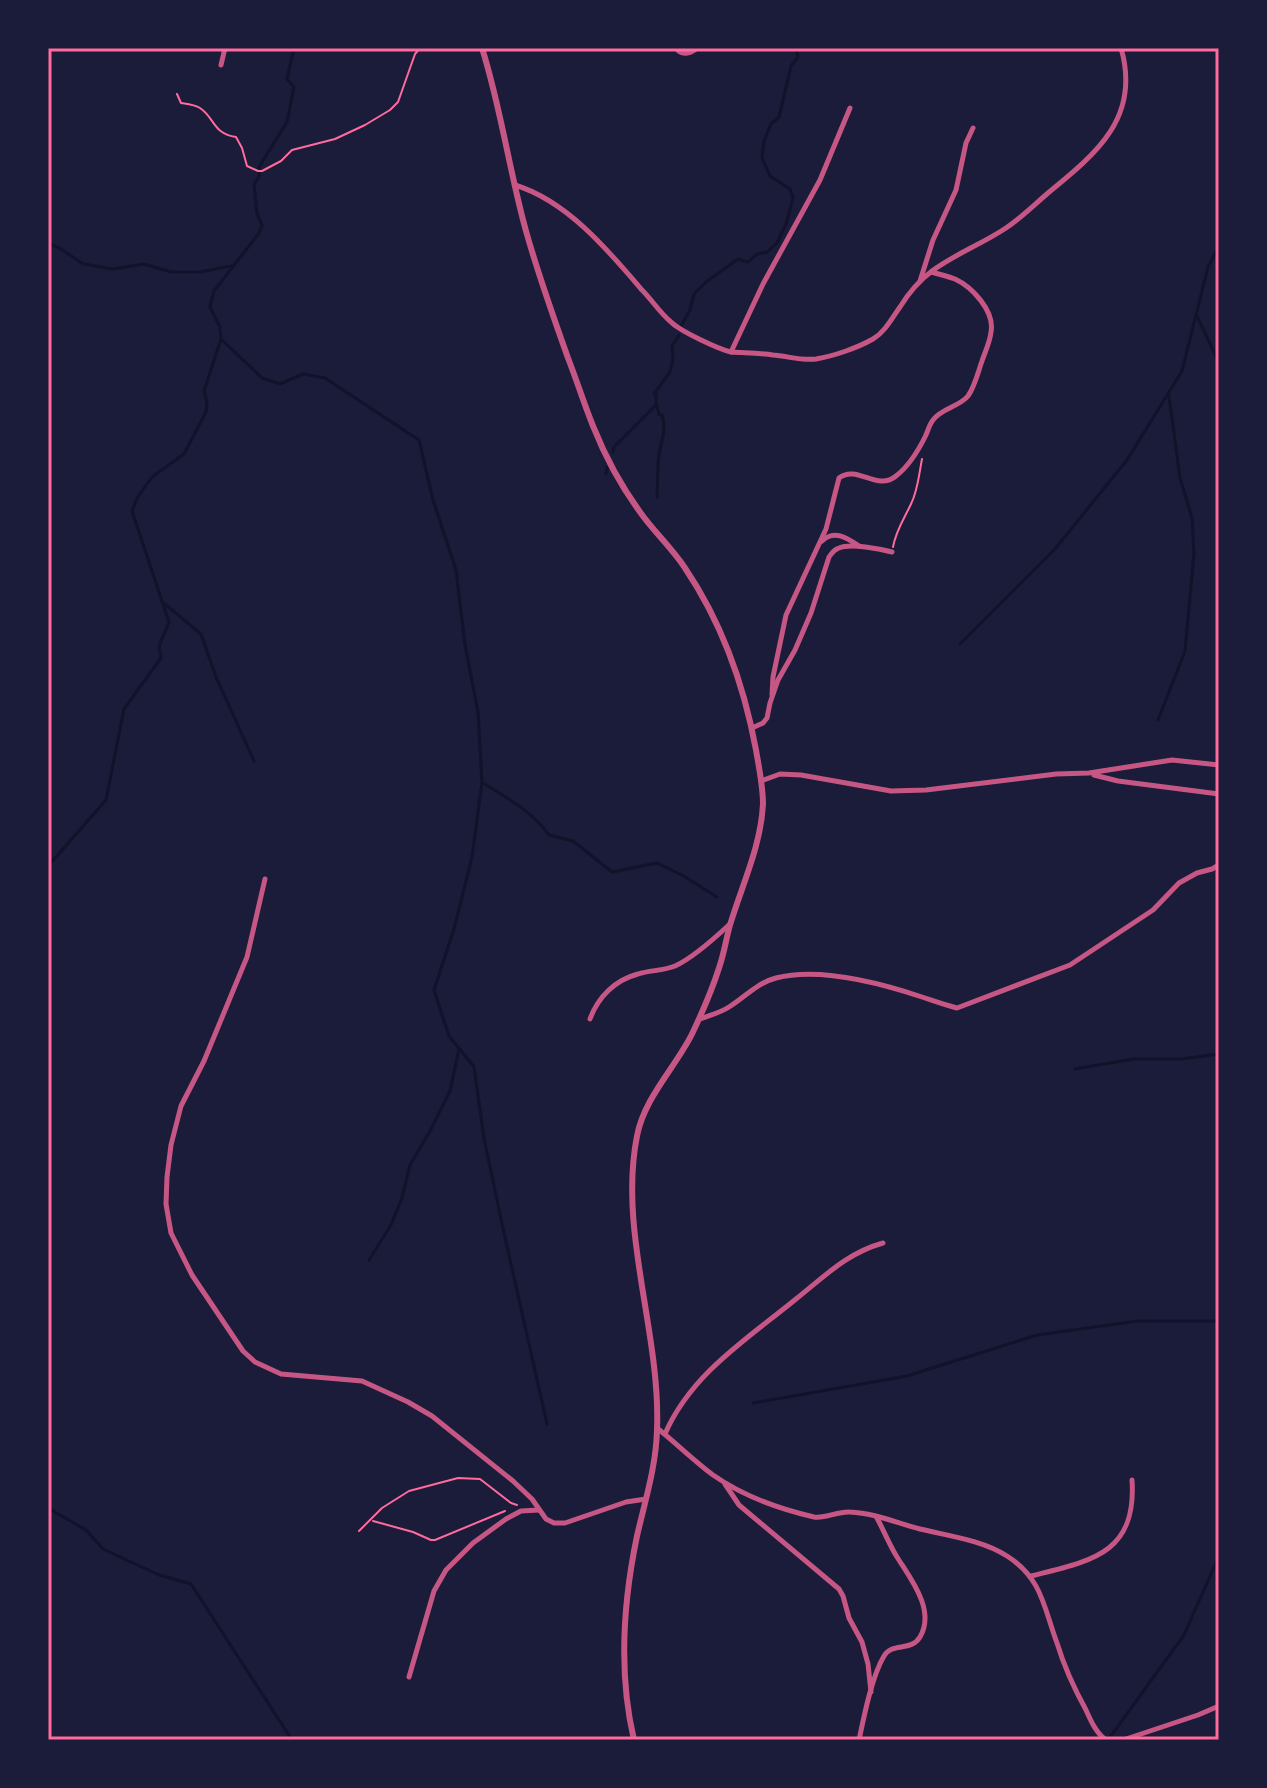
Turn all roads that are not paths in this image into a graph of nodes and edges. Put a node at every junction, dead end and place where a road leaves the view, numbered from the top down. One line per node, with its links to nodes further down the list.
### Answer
1 (225, 48): 6 (street)
2 (482, 48): 9 (street)
3 (676, 48): 4 (street)
4 (697, 48)
5 (1121, 48): 10 (street)
6 (221, 65)
7 (850, 108): 12 (street)
8 (973, 128): 11 (street)
9 (515, 185): 12 (street); 17 (street)
10 (931, 272): 11 (street); 13 (street)
11 (920, 282): 12 (street)
12 (731, 352)
13 (821, 541): 14 (street); 16 (street)
14 (859, 547): 15 (street); 16 (street)
15 (892, 552)
16 (772, 695): 17 (street)
17 (752, 728): 20 (street)
18 (1219, 765): 19 (street)
19 (1089, 773): 20 (street); 21 (street)
20 (761, 781): 24 (street)
21 (1219, 794)
22 (1219, 865): 26 (street)
23 (265, 879): 33 (street)
24 (731, 924): 25 (street); 26 (street)
25 (590, 1019)
26 (699, 1019): 28 (street)
27 (883, 1243): 29 (street)
28 (657, 1428): 29 (street); 32 (street)
29 (665, 1434): 31 (street)
30 (1132, 1480): 35 (street)
31 (725, 1483): 34 (street); 37 (street)
32 (647, 1499): 33 (street); 39 (street)
33 (539, 1510): 36 (street)
34 (876, 1517): 35 (street); 37 (street)
35 (1031, 1576): 41 (street)
36 (409, 1677)
37 (871, 1692): 40 (street)
38 (1219, 1706): 42 (street)
39 (634, 1740)
40 (859, 1740)
41 (1106, 1740)
42 (1123, 1740)

